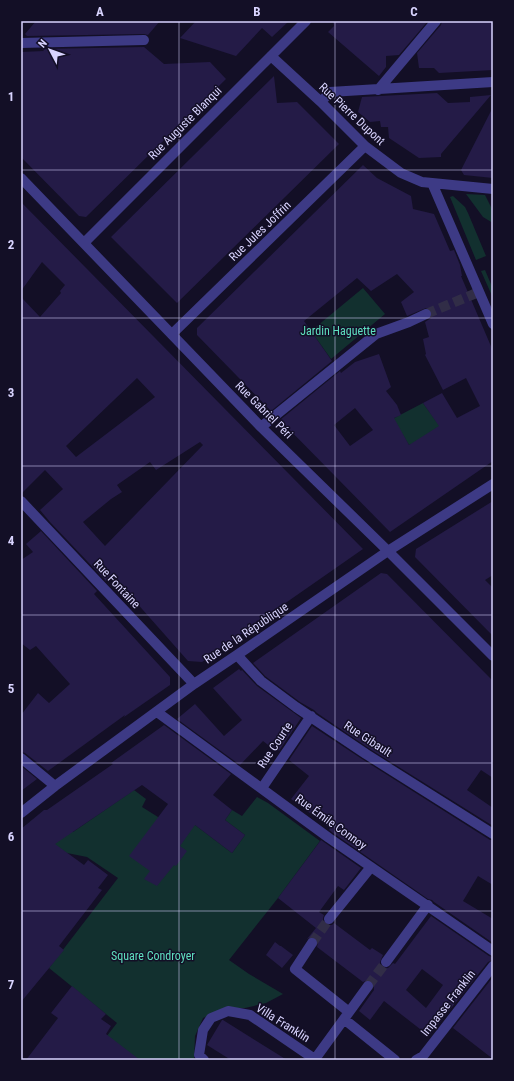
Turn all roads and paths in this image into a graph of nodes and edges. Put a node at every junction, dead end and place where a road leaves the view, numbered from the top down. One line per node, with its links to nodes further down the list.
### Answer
1 (306, 21): 5 (street, Rue Auguste Blanqui)
2 (435, 21): 7 (street)
3 (144, 40): 4 (street)
4 (21, 43)
5 (271, 56): 8 (street, Rue Pierre Dupont); 13 (street, Rue Auguste Blanqui)
6 (493, 82): 7 (street)
7 (378, 90): 8 (street)
8 (321, 102): 9 (street, Rue Pierre Dupont)
9 (365, 146): 11 (street, Rue Pierre Dupont); 16 (street, Rue Jules Joffrin)
10 (21, 178): 13 (street, Rue Gabriel Péri)
11 (432, 183): 12 (street, Rue Pierre Dupont); 15 (street)
12 (493, 189)
13 (84, 243): 16 (street, Rue Gabriel Péri)
14 (426, 314): 17 (street)
15 (492, 321)
16 (172, 334): 17 (street, Rue Gabriel Péri)
17 (261, 427): 20 (street, Rue Gabriel Péri)
18 (493, 484): 20 (street, Rue de la République)
19 (21, 501): 23 (street, Rue Fontaine)
20 (388, 550): 21 (street, Rue de la République); 22 (street, Rue Gabriel Péri)
21 (237, 656): 23 (street, Rue de la République); 25 (street, Rue Gibault)
22 (493, 656)
23 (194, 684): 24 (street, Rue de la République)
24 (157, 712): 27 (street, Rue de la République); 28 (street, Rue Émile Connoy)
25 (311, 716): 28 (street, Rue Courte); 30 (street, Rue Gibault)
26 (21, 758): 27 (street)
27 (55, 786): 29 (street, Rue de la République)
28 (262, 788): 31 (street, Rue Émile Connoy)
29 (21, 813)
30 (493, 834)
31 (371, 867): 32 (street, Rue Émile Connoy); 33 (street)
32 (428, 906): 35 (street, Rue Émile Connoy); 36 (street)
33 (329, 919)
34 (312, 943): 39 (street)
35 (493, 950)
36 (386, 962)
37 (493, 966): 40 (street, Impasse Franklin)
38 (368, 986): 39 (street, Villa Franklin)
39 (347, 1015): 42 (street, Villa Franklin); 43 (street)
40 (419, 1058)
41 (204, 1060): 42 (street, Villa Franklin)
42 (316, 1060)
43 (395, 1060)

